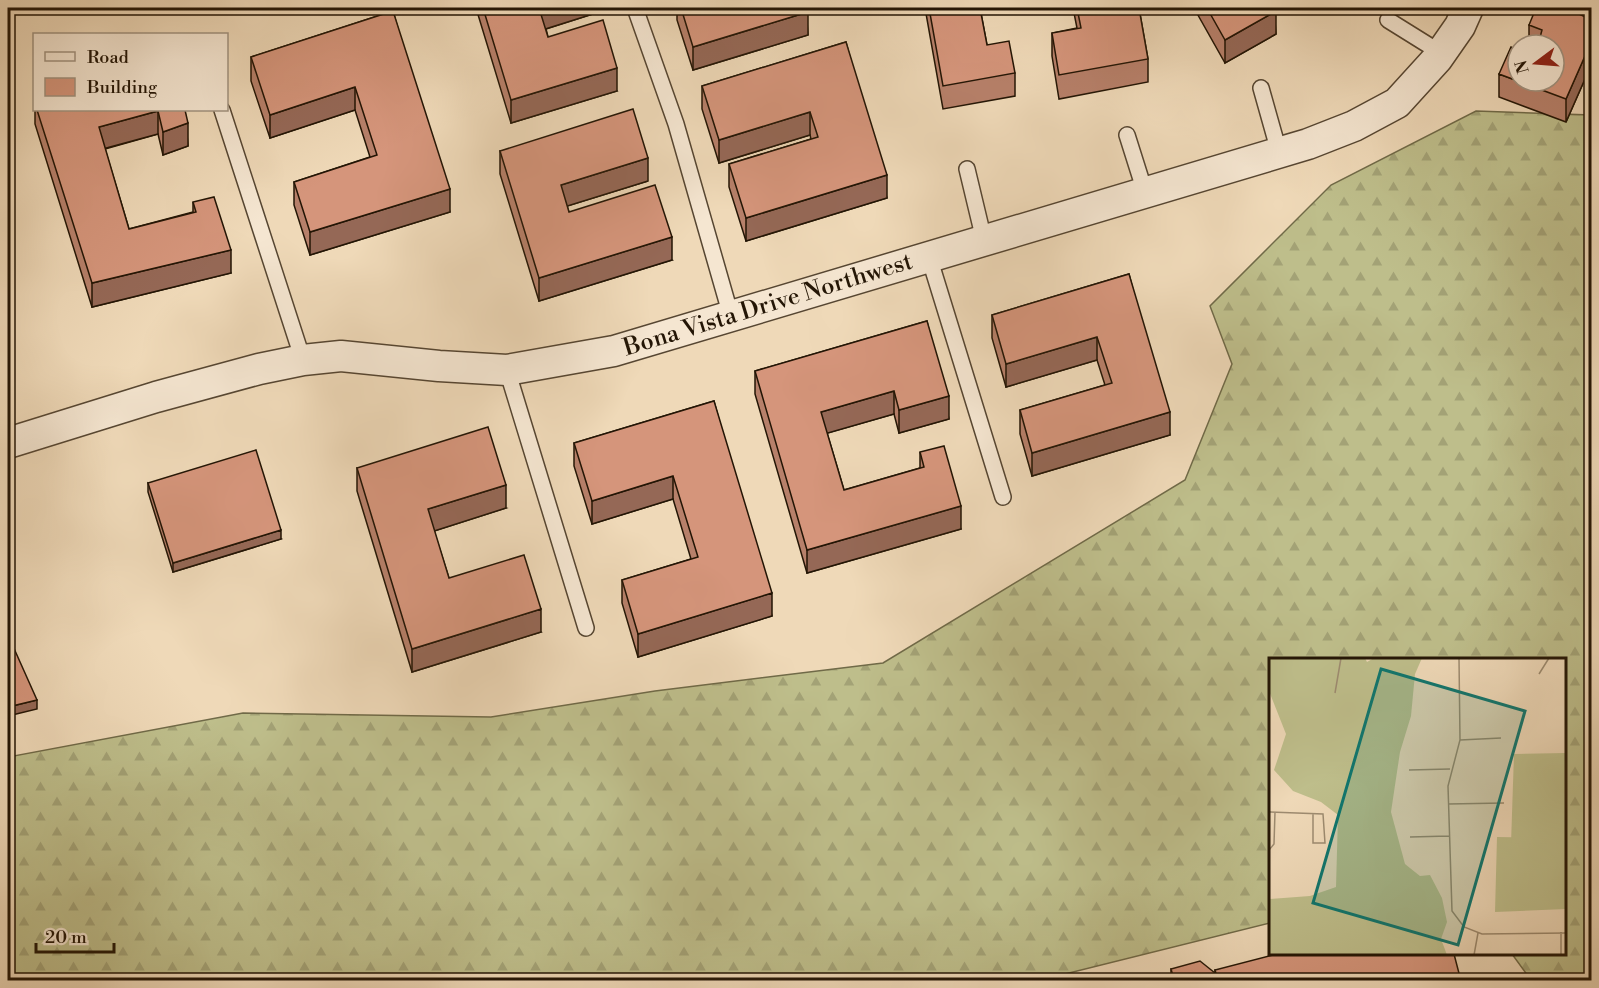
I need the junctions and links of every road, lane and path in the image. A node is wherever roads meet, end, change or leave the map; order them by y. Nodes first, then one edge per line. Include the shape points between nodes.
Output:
1 (635, 8) edge
2 (1468, 8) edge
3 (1388, 20) dead end
4 (1441, 53) junction
5 (1261, 88) dead end
6 (222, 111) edge
7 (1127, 135) dead end
8 (1279, 152) junction
9 (968, 169) dead end
10 (1145, 192) junction
11 (984, 240) junction
12 (930, 257) junction
13 (731, 316) junction
14 (303, 360) junction
15 (507, 370) junction
16 (8, 443) edge
17 (1003, 497) dead end
18 (586, 628) dead end

1 - 13 lane via 676,124
2 - 4 street, Bona Vista Drive Northwest
3 - 4 lane
4 - 8 street, Bona Vista Drive Northwest via 1396,103 1354,126
5 - 8 lane
6 - 14 lane
7 - 10 lane
8 - 10 street, Bona Vista Drive Northwest
9 - 11 lane
10 - 11 street, Bona Vista Drive Northwest
11 - 12 street, Bona Vista Drive Northwest
12 - 13 street, Bona Vista Drive Northwest
12 - 17 lane
13 - 15 street, Bona Vista Drive Northwest via 615,351
14 - 15 street, Bona Vista Drive Northwest via 341,356
14 - 16 street, Bona Vista Drive Northwest via 167,394
15 - 18 lane

